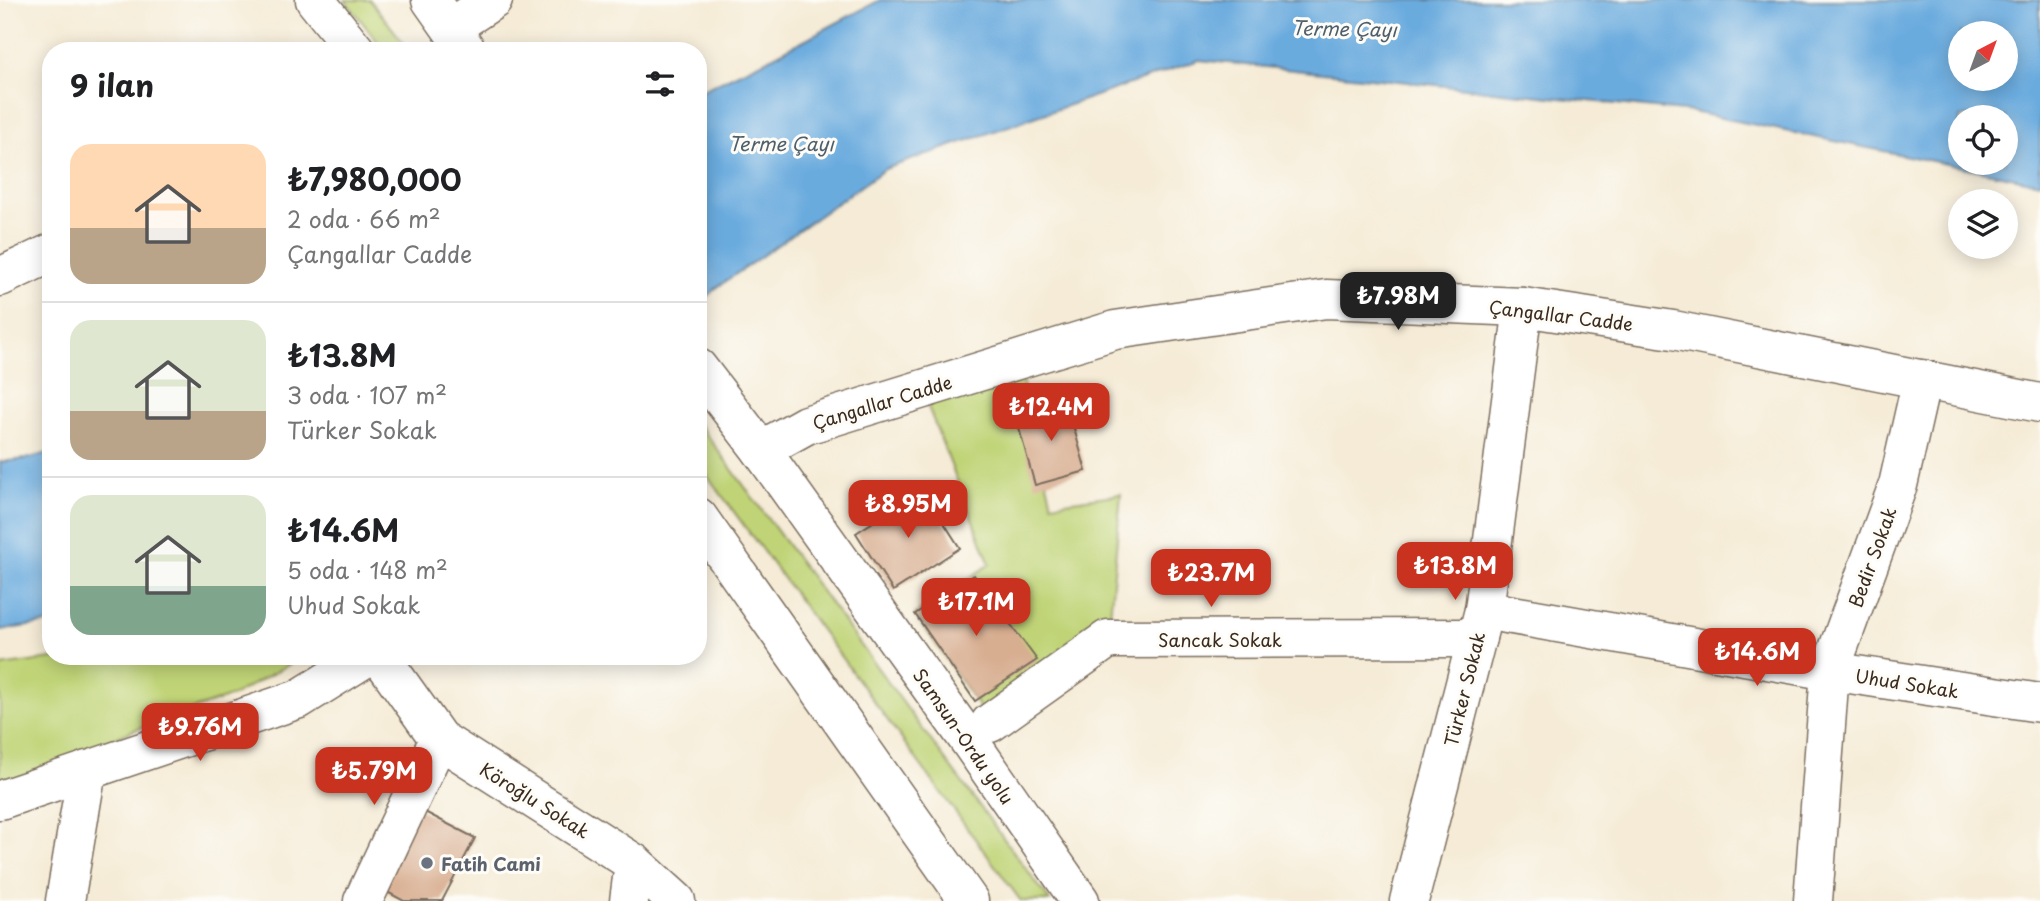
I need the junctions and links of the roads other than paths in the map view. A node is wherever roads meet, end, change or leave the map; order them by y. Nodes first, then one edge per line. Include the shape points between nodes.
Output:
1 (316, 0) edge
2 (493, 0) edge
3 (450, 26) edge
4 (349, 42) edge
5 (42, 257) edge
6 (0, 277) edge
7 (1524, 307) junction
8 (1922, 379) junction
9 (707, 380) edge
10 (2040, 403) edge
11 (761, 450) junction
12 (707, 530) edge
13 (1480, 624) junction
14 (353, 665) edge
15 (386, 665) edge
16 (1830, 671) junction
17 (2040, 703) edge
18 (990, 723) dead end
19 (439, 739) junction
20 (87, 770) junction
21 (0, 800) edge
22 (634, 863) junction
23 (65, 901) edge
24 (363, 901) edge
25 (629, 901) edge
26 (676, 901) edge
27 (969, 901) edge
28 (1080, 901) edge
29 (1409, 901) edge
30 (1814, 901) edge

1 - 4 main road
2 - 3 main road
5 - 6 main road
7 - 8 main road, Çangallar Cadde via 1673,330
7 - 11 main road, Çangallar Cadde via 1326,299 1115,330 806,425
7 - 13 main road, Türker Sokak
8 - 10 main road, Çangallar Cadde
8 - 16 main road, Bedir Sokak via 1898,485
9 - 11 main road, Samsun-Ordu yolu
11 - 28 main road, Samsun-Ordu yolu
12 - 27 main road
13 - 16 main road, Uhud Sokak
13 - 18 main road, Sancak Sokak via 1108,639
13 - 29 main road, Türker Sokak
14 - 20 main road via 299,698
15 - 19 main road, Köroğlu Sokak
16 - 17 main road, Uhud Sokak
16 - 30 main road, Bedir Sokak
19 - 22 main road, Köroğlu Sokak
19 - 24 main road
20 - 21 main road
20 - 23 main road
22 - 25 main road
22 - 26 main road, Köroğlu Sokak

